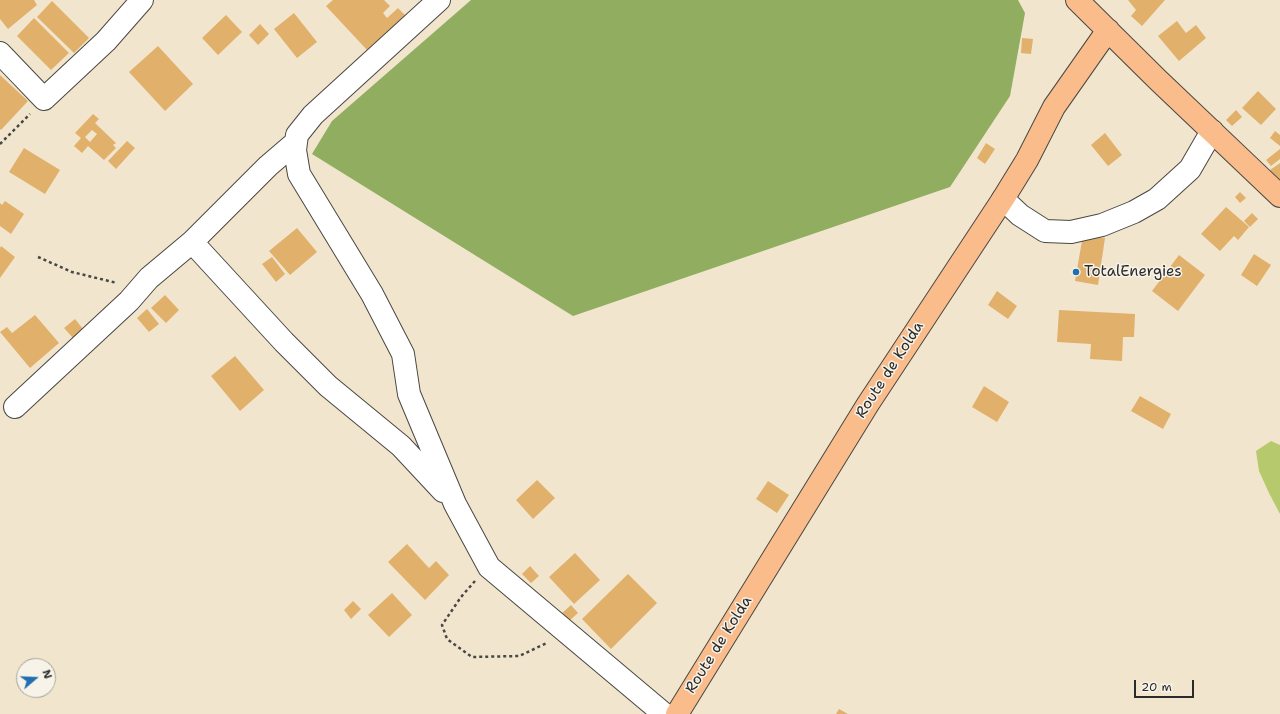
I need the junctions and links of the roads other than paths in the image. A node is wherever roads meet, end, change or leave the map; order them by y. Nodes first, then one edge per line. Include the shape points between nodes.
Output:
1 (142, 0) edge
2 (439, 0) edge
3 (1077, 0) edge
4 (1108, 30) junction
5 (0, 53) edge
6 (1212, 131) junction
7 (296, 142) junction
8 (1280, 196) edge
9 (1003, 199) junction
10 (192, 242) junction
11 (15, 408) dead end
12 (455, 504) junction
13 (664, 714) edge
14 (676, 714) edge

1 - 5 street via 106,41 44,99
2 - 7 street via 313,115 297,135
3 - 4 main road
4 - 6 main road
4 - 9 main road, Route de Kolda via 1054,107 1027,160
6 - 8 main road
6 - 9 street via 1190,169 1157,199 1102,225 1071,232 1045,231 1020,216
7 - 10 street via 268,166
7 - 12 street via 299,174 372,294 403,354 409,394
9 - 14 main road, Route de Kolda via 868,404
10 - 11 street via 149,278 129,301
10 - 12 street via 328,386 401,446
12 - 13 street via 490,566

